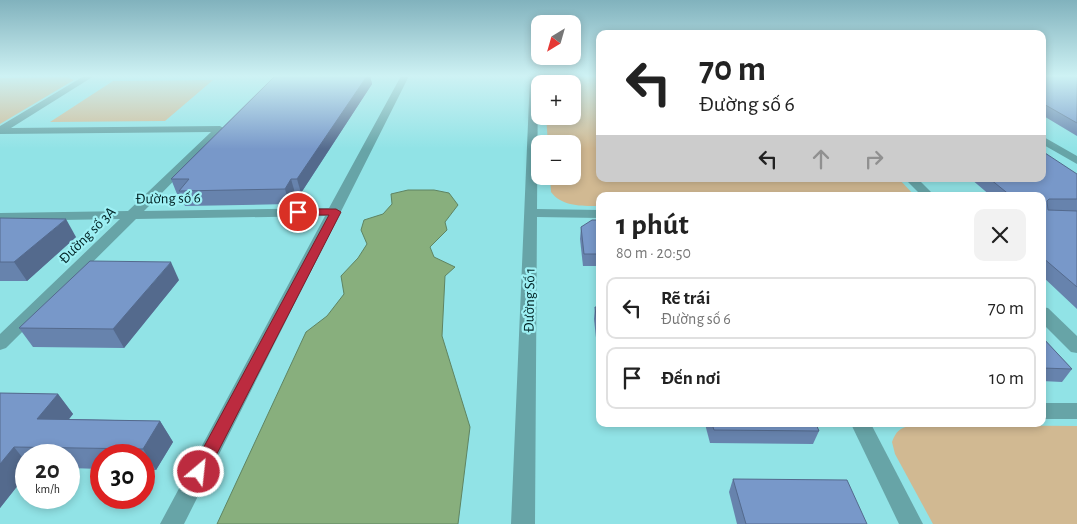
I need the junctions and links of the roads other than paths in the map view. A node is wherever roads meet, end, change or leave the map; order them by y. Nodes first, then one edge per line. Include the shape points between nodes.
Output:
1 (49, 100) edge
2 (393, 100) edge
3 (533, 125) edge
4 (0, 130) edge
5 (1046, 142) edge
6 (1077, 161) edge
7 (914, 182) edge
8 (924, 192) edge
9 (336, 212) junction
10 (531, 213) junction
11 (596, 214) edge
12 (132, 215) junction
13 (0, 217) edge
14 (1046, 316) edge
15 (0, 344) edge
16 (1077, 347) edge
17 (1046, 411) edge
18 (1077, 411) edge
19 (862, 427) edge
20 (172, 524) edge
21 (523, 524) edge
22 (911, 524) edge

1 - 4 street
2 - 9 street
3 - 10 street, Đường Số 1
4 - 12 street, Đường số 3A via 220,129
5 - 6 street
7 - 8 street
9 - 12 street, Đường số 6
9 - 20 street
10 - 11 street
10 - 21 street, Đường Số 1
12 - 13 street, Đường số 6
12 - 15 street, Đường số 3A
14 - 16 street
17 - 18 street
19 - 22 street

